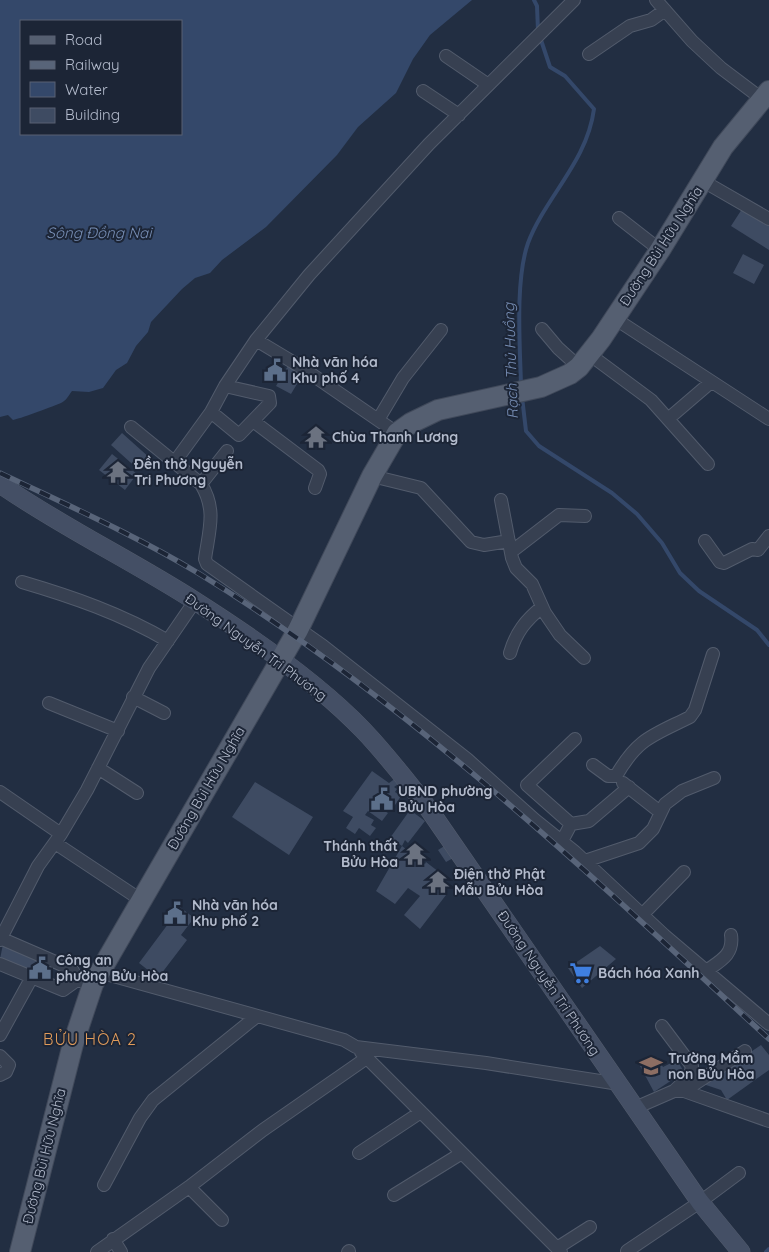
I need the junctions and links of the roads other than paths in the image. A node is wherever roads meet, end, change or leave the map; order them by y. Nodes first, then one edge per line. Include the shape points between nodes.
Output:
1 (574, 0) edge
2 (656, 0) edge
3 (665, 10) junction
4 (589, 54) dead end
5 (446, 56) dead end
6 (487, 84) junction
7 (423, 91) dead end
8 (766, 95) edge
9 (459, 116) junction
10 (703, 181) junction
11 (619, 218) dead end
12 (769, 220) edge
13 (660, 250) junction
14 (614, 318) junction
15 (542, 329) dead end
16 (441, 330) dead end
17 (256, 340) junction
18 (584, 360) junction
19 (710, 383) junction
20 (225, 386) junction
21 (211, 412) junction
22 (668, 419) junction
23 (769, 419) edge
24 (378, 420) junction
25 (253, 421) junction
26 (131, 427) dead end
27 (397, 433) junction
28 (227, 450) dead end
29 (174, 463) junction
30 (708, 464) dead end
31 (372, 476) junction
32 (0, 484) edge
33 (201, 484) junction
34 (315, 488) dead end
35 (0, 492) edge
36 (501, 500) dead end
37 (27, 503) junction
38 (585, 516) dead end
39 (769, 536) edge
40 (705, 541) dead end
41 (510, 547) junction
42 (22, 582) dead end
43 (195, 601) junction
44 (542, 607) junction
45 (298, 630) junction
46 (168, 642) junction
47 (510, 653) dead end
48 (713, 654) dead end
49 (584, 658) dead end
50 (280, 661) junction
51 (133, 697) junction
52 (49, 703) dead end
53 (164, 713) dead end
54 (118, 731) junction
55 (575, 739) dead end
56 (593, 765) dead end
57 (98, 768) junction
58 (616, 776) junction
59 (714, 778) dead end
60 (628, 787) junction
61 (0, 792) edge
62 (137, 792) dead end
63 (660, 812) junction
64 (571, 824) junction
65 (58, 839) junction
66 (562, 840) junction
67 (585, 861) junction
68 (684, 872) dead end
69 (141, 900) junction
70 (642, 915) junction
71 (731, 935) dead end
72 (0, 939) edge
73 (0, 964) edge
74 (706, 971) junction
75 (32, 977) junction
76 (90, 979) junction
77 (256, 1016) junction
78 (769, 1024) edge
79 (662, 1026) dead end
80 (0, 1035) edge
81 (0, 1040) edge
82 (356, 1047) junction
83 (0, 1048) edge
84 (745, 1051) dead end
85 (0, 1056) edge
86 (368, 1057) junction
87 (0, 1075) edge
88 (619, 1084) junction
89 (679, 1091) junction
90 (635, 1108) junction
91 (421, 1112) junction
92 (769, 1120) edge
93 (359, 1153) dead end
94 (462, 1153) junction
95 (739, 1173) dead end
96 (104, 1185) dead end
97 (189, 1187) junction
98 (394, 1195) dead end
99 (700, 1202) junction
100 (222, 1220) dead end
101 (590, 1227) dead end
102 (114, 1239) junction
103 (554, 1249) edge
104 (739, 1249) edge
105 (627, 1251) dead end
106 (20, 1252) edge
107 (96, 1252) edge
108 (121, 1252) edge

1 - 6 street
2 - 3 street
3 - 4 street via 651,20 630,26
3 - 8 street via 721,68
5 - 6 street
6 - 9 street
7 - 9 street
8 - 10 main road, Đường Bùi Hữu Nghĩa via 723,147
9 - 17 street via 348,232
10 - 12 street
10 - 13 main road, Đường Bùi Hữu Nghĩa
11 - 13 street
13 - 14 main road, Đường Bùi Hữu Nghĩa
14 - 18 main road, Đường Bùi Hữu Nghĩa
14 - 19 street
15 - 18 street via 558,348
16 - 24 street via 403,378
17 - 20 street
17 - 24 street
18 - 22 street via 645,395
18 - 27 main road, Đường Bùi Hữu Nghĩa via 570,374 541,387 446,407 427,414
19 - 22 street
19 - 23 street
20 - 21 street
20 - 25 street via 269,396 270,403
21 - 25 street via 236,434
21 - 29 street
22 - 30 street
24 - 27 street
25 - 34 street via 318,470 320,474
26 - 29 street
27 - 31 main road, Đường Bùi Hữu Nghĩa
28 - 33 street
29 - 33 street
31 - 41 street via 422,488 471,542
31 - 45 main road, Đường Bùi Hữu Nghĩa
32 - 37 main road, Đường Nguyễn Tri Phương
33 - 45 street via 212,510 207,564
35 - 37 main road, Đường Nguyễn Tri Phương
36 - 41 street
37 - 43 main road, Đường Nguyễn Tri Phương
38 - 41 street via 559,515
39 - 40 street via 758,550 752,549 724,563
41 - 44 street via 516,568 532,584
42 - 46 street via 113,613
43 - 46 street
43 - 50 main road, Đường Nguyễn Tri Phương
44 - 47 street via 526,620
44 - 49 street via 560,635
45 - 50 main road, Đường Bùi Hữu Nghĩa
45 - 66 street via 408,711
46 - 51 street
48 - 58 street via 693,714 637,746
50 - 69 main road, Đường Bùi Hữu Nghĩa
50 - 88 main road, Đường Nguyễn Tri Phương via 338,708 382,751 474,873
51 - 53 street
51 - 54 street
52 - 54 street
54 - 57 street
55 - 64 street via 527,785
56 - 58 street via 608,776
57 - 62 street
57 - 65 street
58 - 60 street
59 - 63 street via 682,791
60 - 63 street
60 - 64 street via 589,821
61 - 65 street
63 - 67 street via 648,837 639,843
64 - 66 street
65 - 69 street
65 - 72 street via 38,866
66 - 67 street
67 - 70 street
68 - 70 street
69 - 76 main road, Đường Bùi Hữu Nghĩa
70 - 74 street
71 - 74 street via 728,955
72 - 76 street
73 - 75 street
74 - 78 street
75 - 76 street via 62,990
75 - 80 street
76 - 77 street
76 - 106 main road, Đường Bùi Hữu Nghĩa
77 - 82 street via 344,1040
77 - 96 street via 153,1100
79 - 89 street via 692,1066 690,1076
81 - 83 street
82 - 86 street
82 - 88 street
84 - 89 street
85 - 87 street via 9,1066
86 - 91 street
86 - 97 street via 256,1134
88 - 90 main road, Đường Nguyễn Tri Phương
89 - 90 street
89 - 92 street
90 - 99 main road, Đường Nguyễn Tri Phương
91 - 93 street
91 - 94 street
94 - 98 street
94 - 103 street
95 - 99 street
97 - 100 street
97 - 102 street
99 - 104 main road, Đường Nguyễn Tri Phương
99 - 105 street
101 - 103 street
102 - 107 street
102 - 108 street

